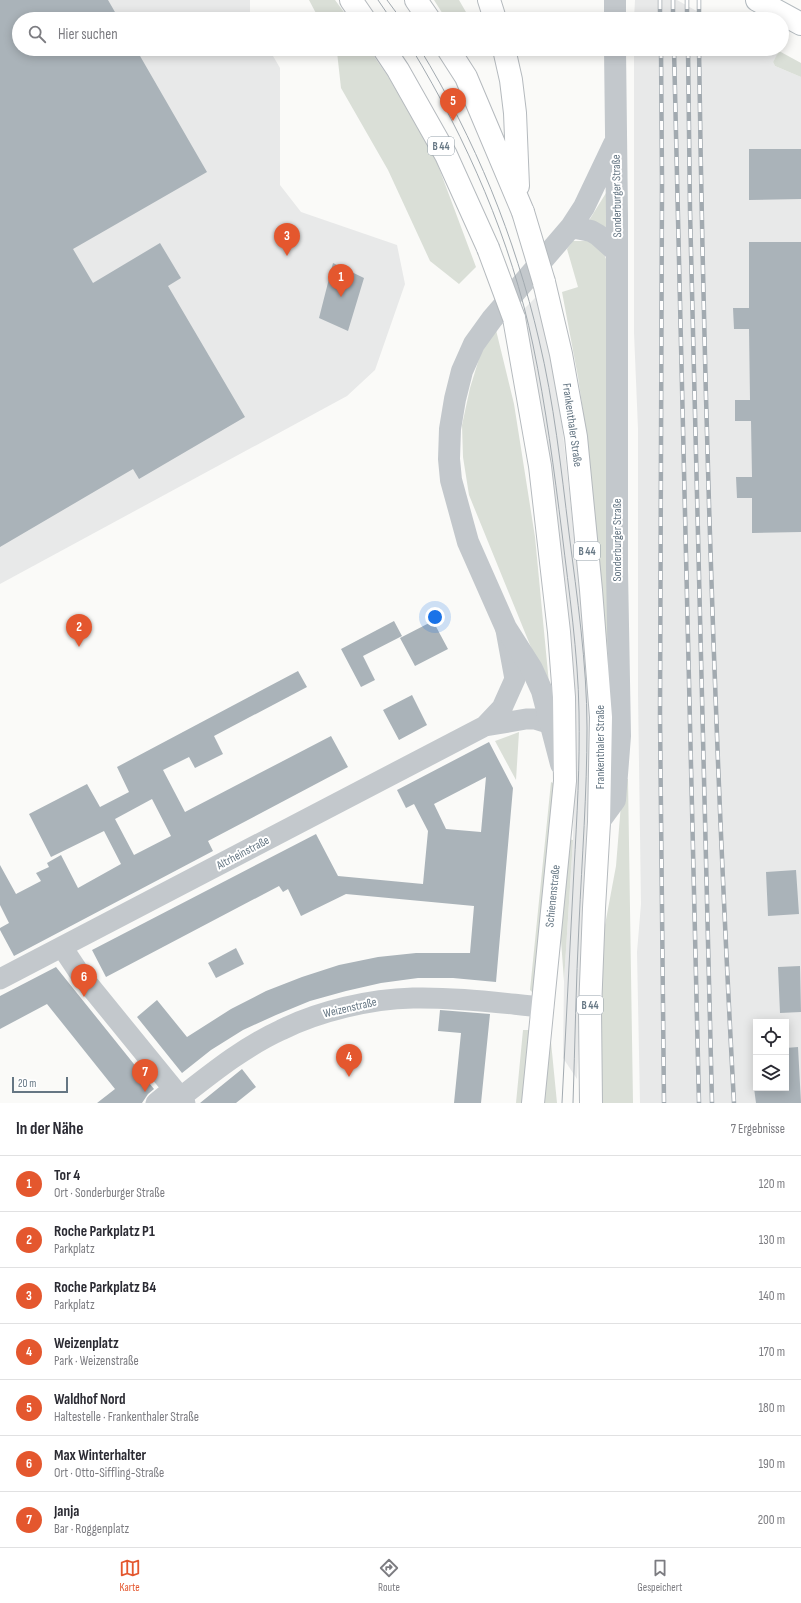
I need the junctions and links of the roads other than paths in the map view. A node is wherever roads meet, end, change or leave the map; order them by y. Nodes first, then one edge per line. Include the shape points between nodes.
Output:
1 (351, 0) edge
2 (416, 0) edge
3 (489, 0) edge
4 (615, 0) edge
5 (757, 0) edge
6 (359, 12) edge
7 (424, 12) edge
8 (493, 12) edge
9 (615, 12) edge
10 (779, 12) edge
11 (789, 17) edge
12 (801, 24) edge
13 (389, 56) edge
14 (452, 56) edge
15 (506, 56) edge
16 (615, 56) edge
17 (616, 140) junction
18 (521, 207) junction
19 (570, 227) junction
20 (617, 252) junction
21 (506, 628) junction
22 (512, 687) joint
23 (542, 691) joint
24 (551, 724) junction
25 (485, 726) junction
26 (565, 781) junction
27 (599, 822) junction
28 (62, 947) junction
29 (0, 980) edge
30 (543, 1007) junction
31 (180, 1097) edge
32 (156, 1103) edge
33 (533, 1103) edge
34 (591, 1103) edge

1 - 6 main road
2 - 7 main road
3 - 8 main road
4 - 9 street
5 - 10 main road
11 - 12 main road
13 - 26 main road, B 44, bridge via 446,155 488,248 514,318 540,466 559,632 564,697
14 - 18 main road, Frankenthaler Straße / B 44 via 466,77
15 - 18 main road via 515,113
16 - 17 street, Sonderburger Straße
17 - 19 street, Sonderburger Straße via 584,207
17 - 20 street, Sonderburger Straße
18 - 27 main road, Frankenthaler Straße / B 44, bridge via 544,282 561,354 576,437 602,716
19 - 20 street, Sonderburger Straße via 598,234
19 - 21 street, Sonderburger Straße via 474,344 462,371 450,429 449,459 452,487 468,542
20 - 27 street, Sonderburger Straße via 620,736 615,800
21 - 22 street, Sonderburger Straße via 514,668 515,679
21 - 23 street, Sonderburger Straße via 532,669
22 - 25 street, Altrheinstraße via 502,708
23 - 24 street, Schienenstraße
24 - 25 street, Altrheinstraße via 526,719
24 - 26 street, Schienenstraße
25 - 28 street, Altrheinstraße
26 - 30 main road, Schienenstraße / B 44
27 - 34 main road, B 44 via 590,1010
28 - 29 street, Altrheinstraße
28 - 31 street via 80,974
30 - 31 street, Weizenstraße via 441,998 411,998 363,1004 328,1012 281,1029 234,1057
30 - 33 main road, Schienenstraße / B 44
31 - 32 street, Weizenstraße

